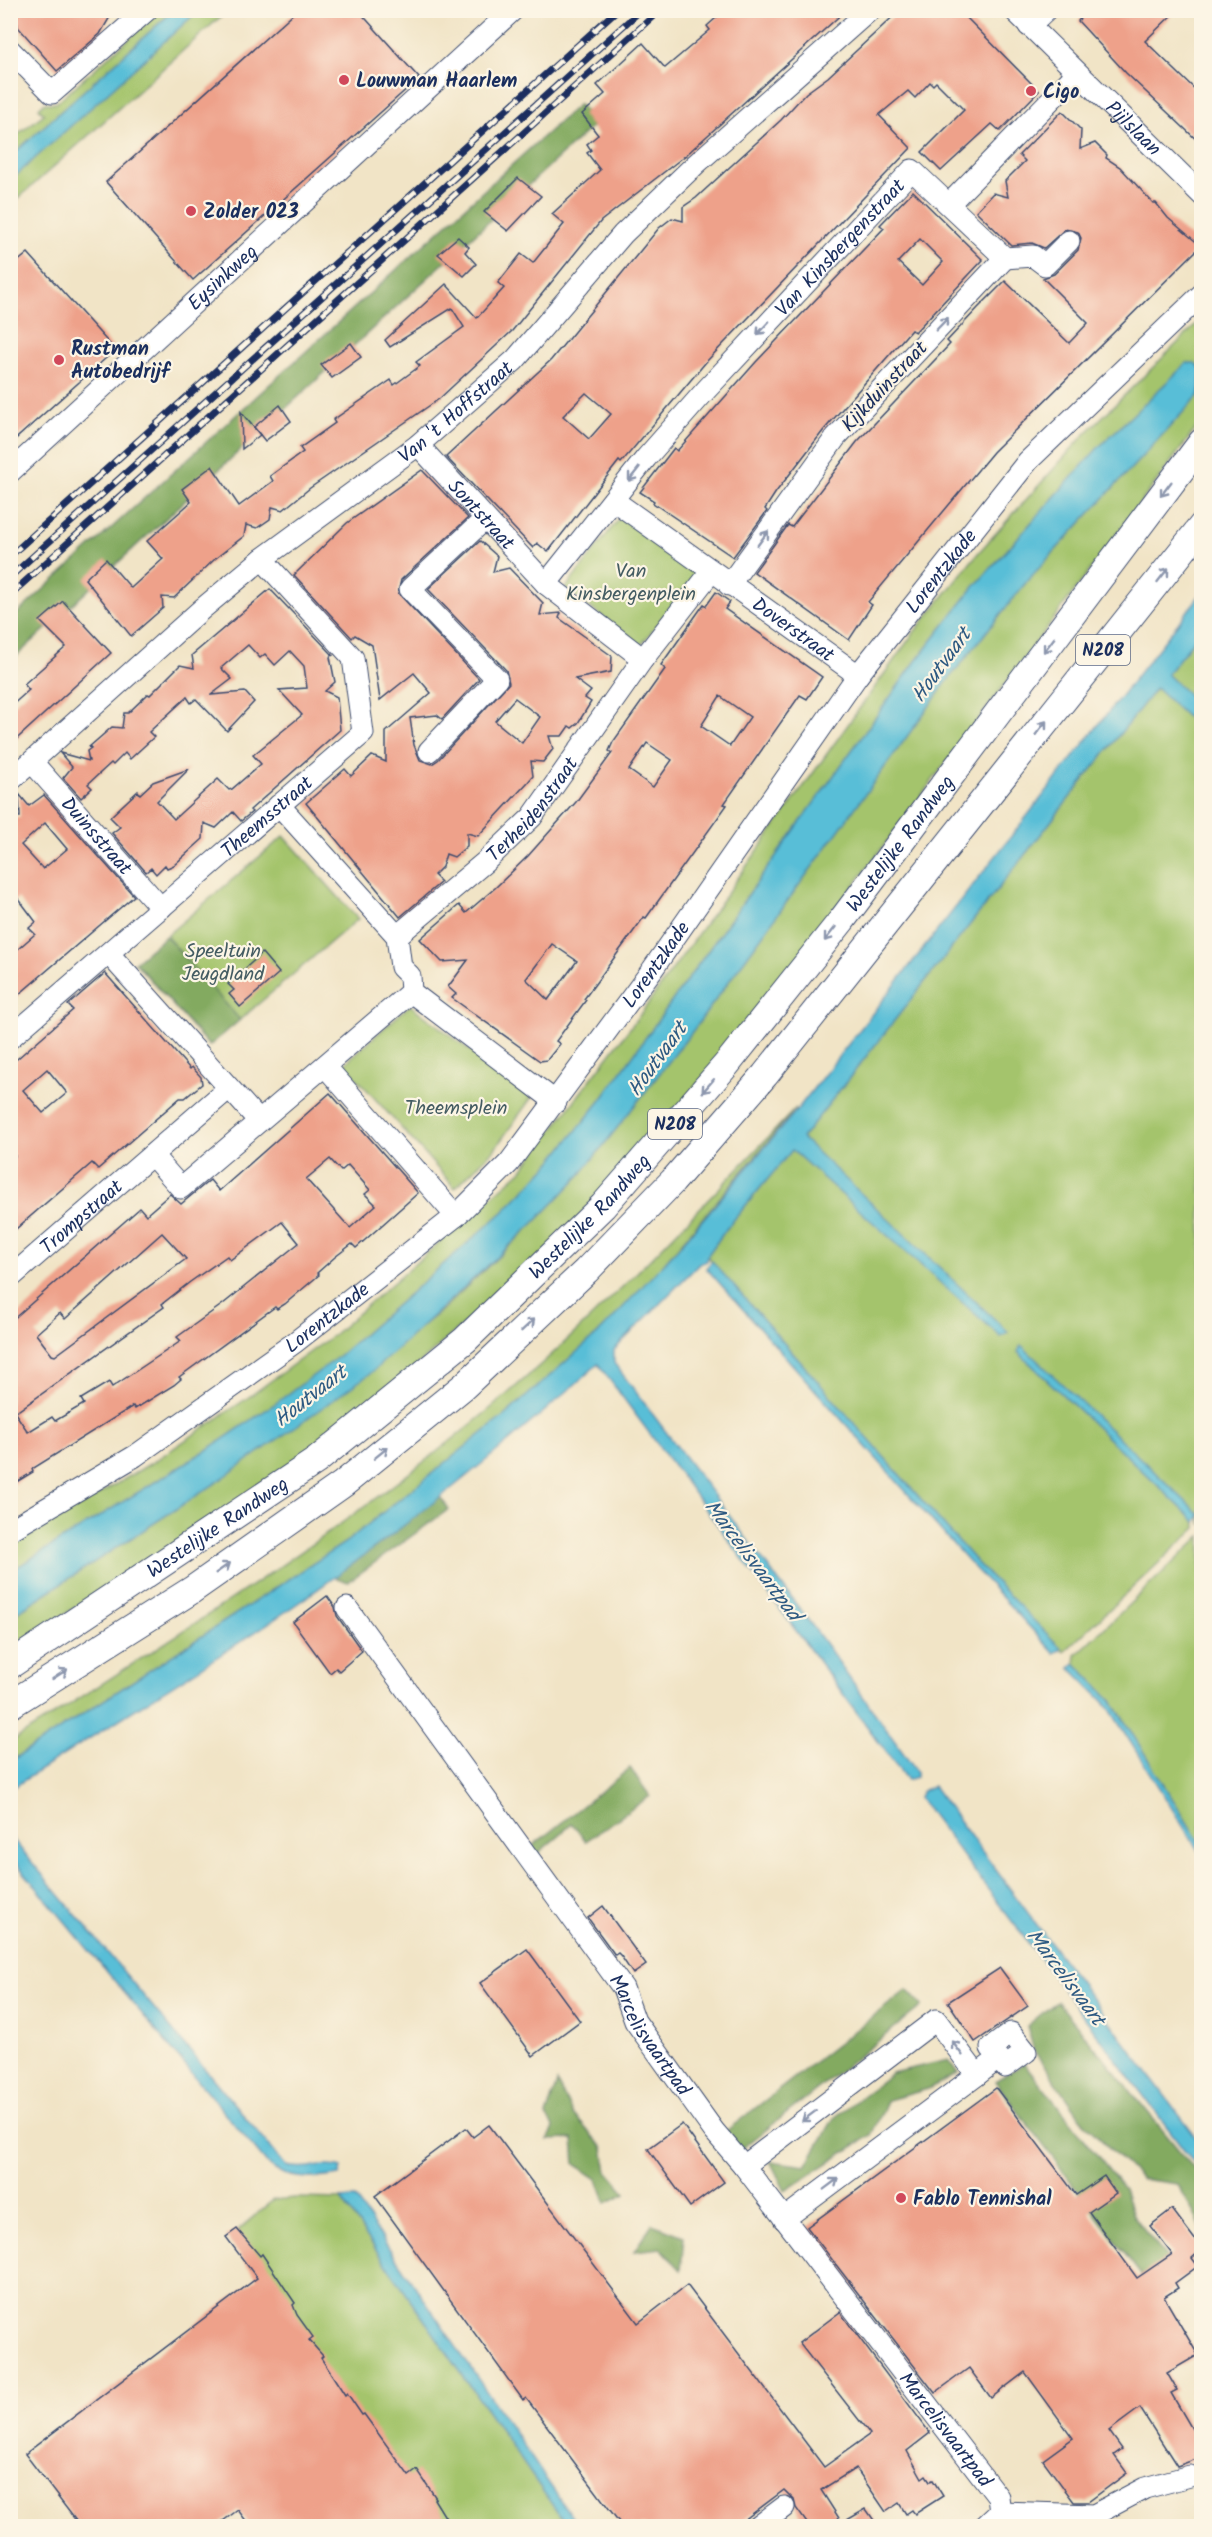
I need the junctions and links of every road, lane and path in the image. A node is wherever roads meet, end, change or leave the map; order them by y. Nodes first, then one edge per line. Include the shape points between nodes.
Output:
1 (147, 10) edge
2 (513, 10) edge
3 (870, 10) edge
4 (1014, 10) edge
5 (1046, 10) edge
6 (1029, 26) junction
7 (10, 50) edge
8 (1076, 74) junction
9 (1202, 195) edge
10 (949, 204) junction
11 (1070, 241) dead end
12 (1005, 258) junction
13 (1202, 294) edge
14 (1202, 442) edge
15 (418, 445) junction
16 (10, 472) edge
17 (613, 500) junction
18 (485, 519) junction
19 (1202, 526) edge
20 (262, 559) junction
21 (711, 572) junction
22 (546, 584) junction
23 (729, 585) junction
24 (643, 659) junction
25 (858, 675) junction
26 (429, 751) dead end
27 (32, 762) junction
28 (10, 781) edge
29 (279, 805) junction
30 (161, 908) junction
31 (397, 936) junction
32 (109, 954) junction
33 (411, 992) junction
34 (10, 1038) edge
35 (325, 1066) junction
36 (229, 1088) junction
37 (556, 1102) junction
38 (259, 1121) junction
39 (152, 1155) junction
40 (456, 1216) junction
41 (10, 1278) edge
42 (10, 1530) edge
43 (346, 1608) dead end
44 (10, 1665) edge
45 (10, 1705) edge
46 (999, 2058) dead end
47 (977, 2075) junction
48 (744, 2166) junction
49 (784, 2219) junction
50 (1190, 2476) dead end
51 (784, 2507) dead end
52 (992, 2519) edge
53 (759, 2526) edge

1 - 7 street via 52,93
2 - 16 street, Eysinkweg
3 - 15 street, Van 't Hoffstraat via 631,226 515,360
4 - 6 street, Pijlslaan
5 - 6 street
6 - 8 street, Pijlslaan
8 - 9 street, Pijlslaan
8 - 10 street
10 - 12 street
10 -> 17 street, Van Kinsbergenstraat via 912,170 706,390
11 - 12 street via 1045,266 1033,256
23 -> 12 street, Kijkduinstraat via 836,437
13 - 25 street, Lorentzkade via 1028,461
14 -> 44 main road, Westelijke Randweg / N208 via 842,920 727,1064 603,1206 465,1340 316,1461
15 - 18 street, Sontstraat
15 - 20 street, Van 't Hoffstraat
17 - 21 street
17 - 22 street
18 - 22 street, Sontstraat
18 - 26 street via 410,589 497,679
45 -> 19 main road, Westelijke Randweg / N208 via 192,1590 343,1484 464,1386 586,1271 673,1181 765,1075
20 - 27 street, Van 't Hoffstraat
20 - 29 street, Theemsstraat via 353,658 363,733
21 - 23 street
21 - 24 street
22 - 24 street
23 - 25 street, Doverstraat
24 - 31 street, Terheidenstraat via 532,817
25 - 37 street, Lorentzkade
27 - 28 street, Van 't Hoffstraat
27 - 30 street, Duinsstraat
29 - 30 street, Theemsstraat
29 - 31 street
30 - 32 street, Theemsstraat
31 - 33 street via 401,967 410,976
32 - 34 street, Theemsstraat
32 - 36 street
33 - 35 street
33 - 37 street
35 - 38 street
35 - 40 street
36 - 38 street
36 - 39 street, Trompstraat
37 - 40 street, Lorentzkade via 509,1163
38 - 39 street via 181,1188
39 - 41 street, Trompstraat
40 - 42 street, Lorentzkade via 294,1343 163,1436
43 - 48 street, Marcelisvaartpad via 623,1988 635,2021
46 - 47 street
47 -> 48 street via 936,2020
49 -> 47 street
48 - 49 street, Marcelisvaartpad
49 - 52 street, Marcelisvaartpad via 998,2497
50 - 52 street via 1144,2488 1094,2515
51 - 53 street

